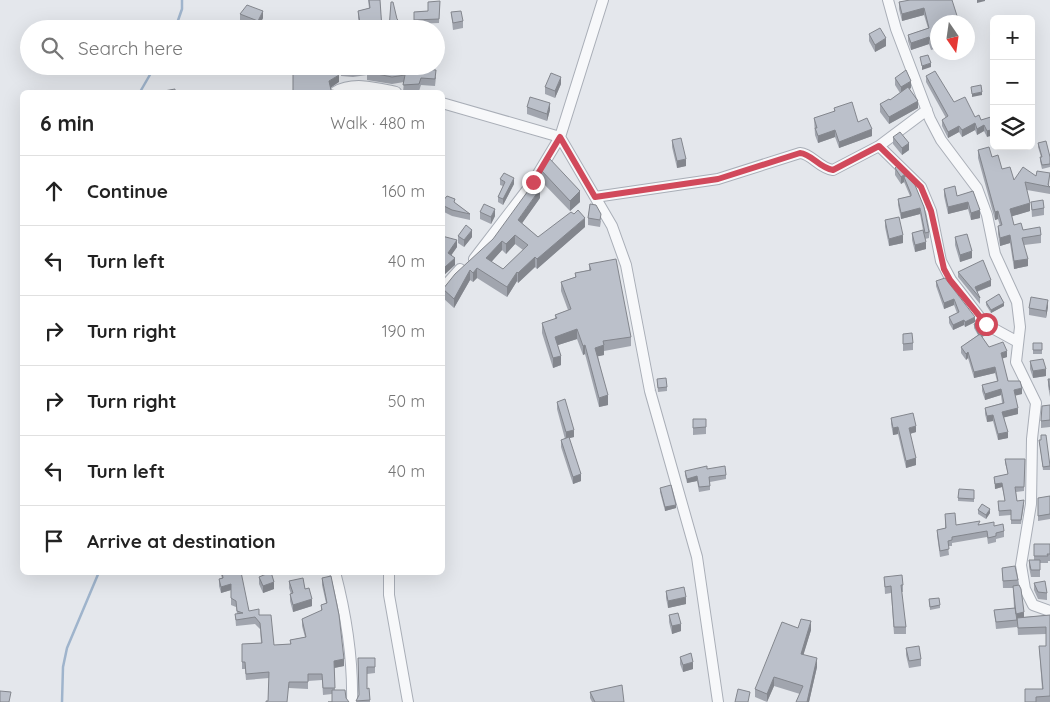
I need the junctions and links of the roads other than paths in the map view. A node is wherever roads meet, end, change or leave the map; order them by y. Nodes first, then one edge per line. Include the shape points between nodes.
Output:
1 (603, 0) edge
2 (888, 0) edge
3 (340, 90) edge
4 (384, 90) edge
5 (445, 104) edge
6 (926, 110) junction
7 (560, 137) junction
8 (879, 146) junction
9 (595, 197) junction
10 (445, 286) edge
11 (1018, 342) junction
12 (336, 575) edge
13 (389, 575) edge
14 (1050, 611) edge
15 (352, 702) edge
16 (408, 702) edge
17 (718, 702) edge

1 - 7 street
2 - 6 street
3 - 4 street via 359,86
5 - 7 street
6 - 8 street
6 - 11 street via 942,140 977,188 987,214 995,254 1017,302
7 - 9 street
7 - 10 street via 533,182 493,235
8 - 9 street via 833,170 823,168 800,153 718,179
8 - 11 street via 911,175 926,197 941,261 950,280 986,324
9 - 17 street via 612,226 626,265 650,391 697,557
11 - 14 street via 1016,362 1036,403 1031,504 1021,569 1025,589 1033,605
12 - 15 street via 350,660
13 - 16 street via 389,595

